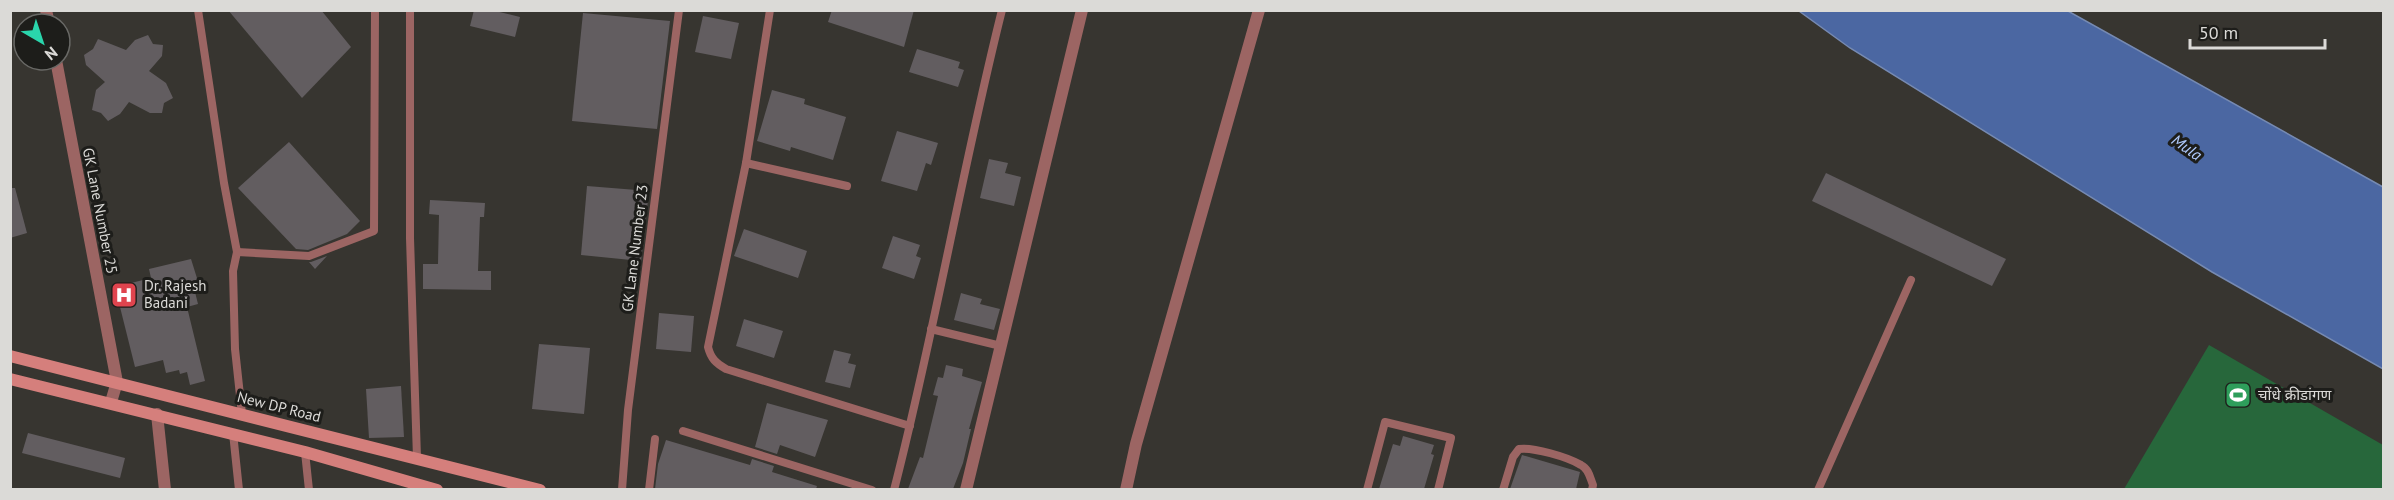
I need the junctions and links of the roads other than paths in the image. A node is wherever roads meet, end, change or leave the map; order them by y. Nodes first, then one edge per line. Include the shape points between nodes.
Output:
1 (198, 10) edge
2 (375, 10) edge
3 (411, 10) edge
4 (679, 10) edge
5 (770, 10) edge
6 (1082, 10) edge
7 (1259, 10) edge
8 (999, 11) edge
9 (58, 72) edge
10 (746, 163) junction
11 (848, 186) dead end
12 (237, 252) junction
13 (1911, 280) dead end
14 (931, 329) junction
15 (1001, 346) junction
16 (10, 356) edge
17 (10, 379) edge
18 (117, 382) junction
19 (163, 393) junction
20 (111, 402) junction
21 (157, 414) junction
22 (242, 414) junction
23 (910, 426) junction
24 (683, 431) dead end
25 (233, 434) junction
26 (656, 439) dead end
27 (305, 452) junction
28 (417, 458) junction
29 (415, 487) edge
30 (165, 489) edge
31 (239, 489) edge
32 (309, 489) edge
33 (437, 489) edge
34 (540, 489) edge
35 (622, 489) edge
36 (649, 489) edge
37 (872, 489) edge
38 (894, 489) edge
39 (966, 489) edge
40 (1126, 489) edge
41 (1367, 489) edge
42 (1438, 489) edge
43 (1503, 489) edge
44 (1592, 489) edge
45 (1818, 489) edge

1 - 12 lane
2 - 12 lane via 374,231 309,256
3 - 28 lane via 410,238
4 - 35 lane, GK Lane Number 23 via 628,410
5 - 10 lane
6 - 15 street
7 - 40 street
8 - 14 lane
9 - 18 street, GK Lane Number 25
10 - 11 lane
10 - 23 lane via 708,347 710,357 726,369
12 - 22 lane via 233,271 235,349
13 - 45 lane
14 - 15 lane
14 - 23 lane
15 - 39 street
16 - 18 main road, New DP Road
17 - 20 main road
18 - 19 main road, New DP Road
18 - 20 street, GK Lane Number 25
19 - 21 main road
19 - 22 main road, New DP Road
20 - 21 main road
21 - 25 main road
21 - 30 street
22 - 28 main road, New DP Road
23 - 38 lane
24 - 37 lane
25 - 27 main road
25 - 31 lane
26 - 36 lane
27 - 29 main road
27 - 32 lane
28 - 34 main road, New DP Road
29 - 33 main road
41 - 42 lane via 1385,422 1451,438
43 - 44 lane via 1513,457 1519,449 1529,448 1581,465 1588,472

